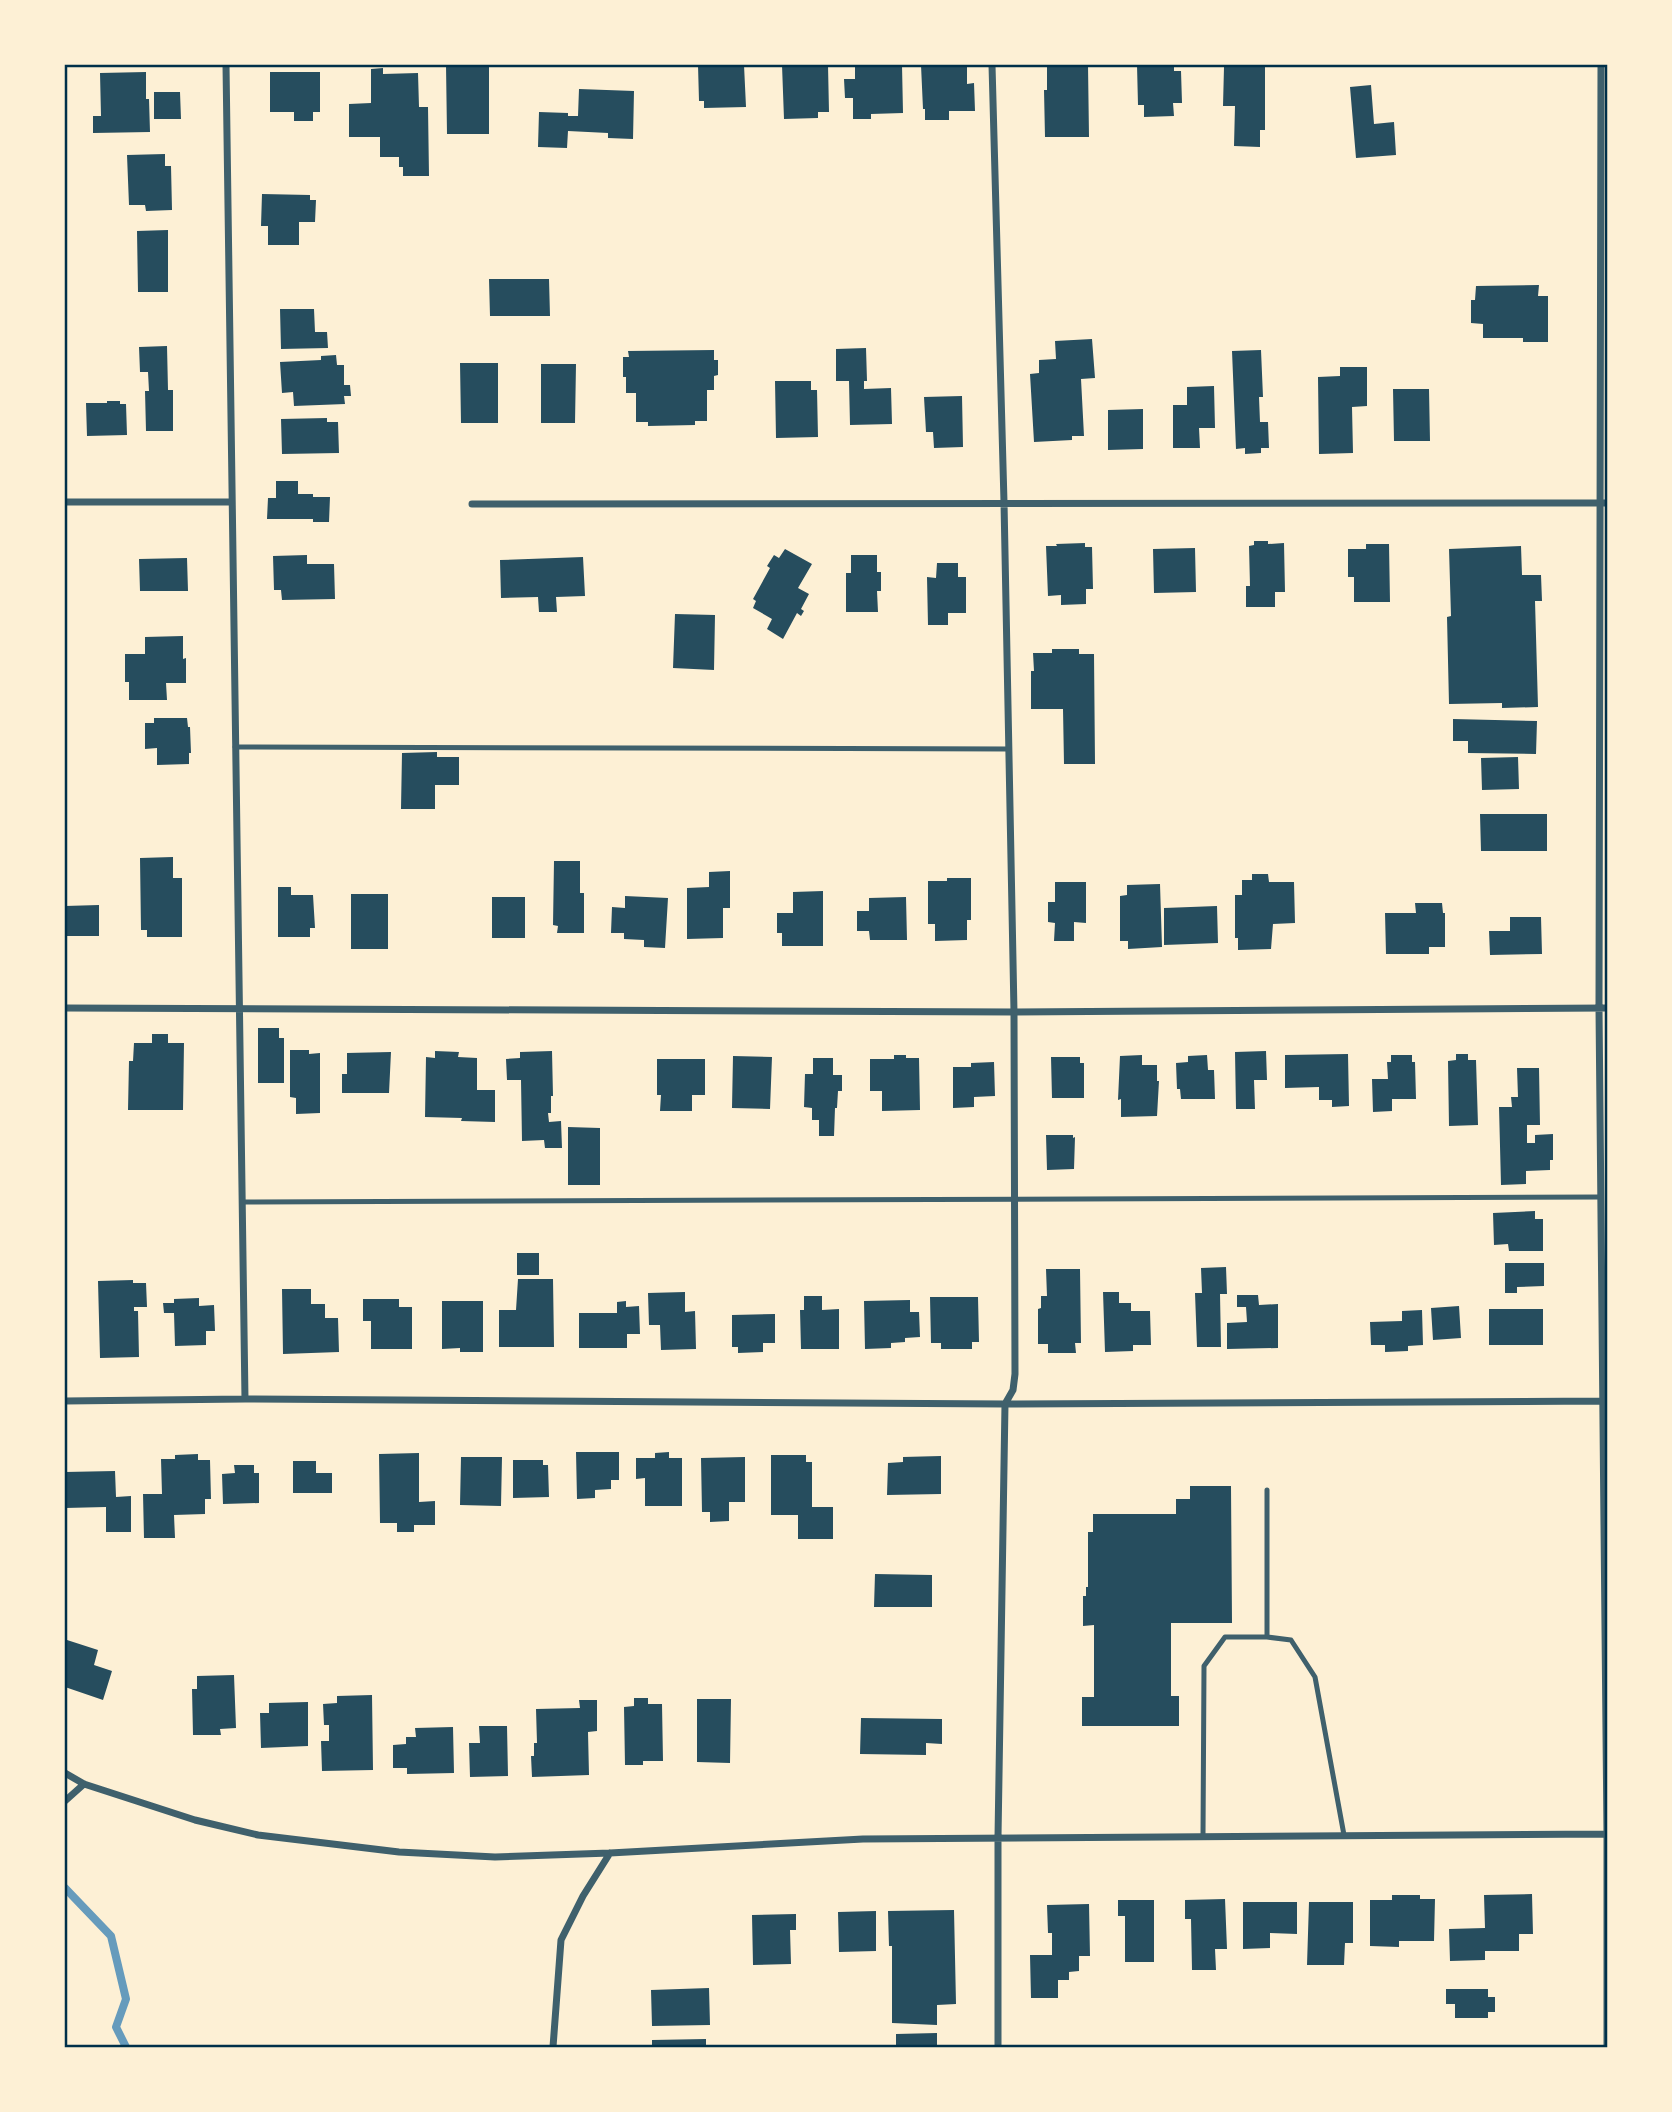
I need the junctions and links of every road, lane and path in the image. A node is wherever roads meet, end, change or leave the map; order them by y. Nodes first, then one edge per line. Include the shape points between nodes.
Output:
1 (226, 65) edge
2 (992, 65) edge
3 (1601, 65) edge
4 (65, 502) edge
5 (232, 502) junction
6 (1004, 502) junction
7 (1603, 503) edge
8 (472, 504) dead end
9 (235, 747) junction
10 (1009, 749) junction
11 (65, 1008) edge
12 (1603, 1008) edge
13 (239, 1009) junction
14 (1014, 1012) junction
15 (1601, 1197) junction
16 (1015, 1199) junction
17 (242, 1202) junction
18 (245, 1399) junction
19 (65, 1401) edge
20 (1605, 1401) edge
21 (1005, 1404) junction
22 (1267, 1490) dead end
23 (1267, 1637) junction
24 (65, 1773) edge
25 (83, 1784) junction
26 (65, 1801) edge
27 (1607, 1834) edge
28 (1344, 1835) junction
29 (1203, 1836) junction
30 (998, 1837) junction
31 (610, 1853) junction
32 (553, 2047) edge
33 (999, 2047) edge
34 (1606, 2047) edge

1 - 5 street
2 - 6 street
3 - 7 street
4 - 5 street
5 - 9 street
6 - 7 street
6 - 8 street
6 - 10 street
7 - 12 street
9 - 10 lane
9 - 13 street
10 - 14 street
11 - 13 street
12 - 14 street
12 - 15 street
13 - 14 street
13 - 17 street
14 - 16 street
15 - 16 lane
15 - 20 street
16 - 17 lane
16 - 21 street via 1016,1374
17 - 18 street
18 - 19 street
18 - 21 street
20 - 21 street
20 - 27 street
21 - 30 street
22 - 23 lane
23 - 28 lane via 1290,1640 1315,1677
23 - 29 lane via 1225,1637 1205,1666
24 - 25 street
25 - 26 street
25 - 31 street via 260,1836 495,1857
27 - 28 street
27 - 34 street
28 - 29 street
29 - 30 street
30 - 31 street via 863,1839
30 - 33 street
31 - 32 street via 561,1940

